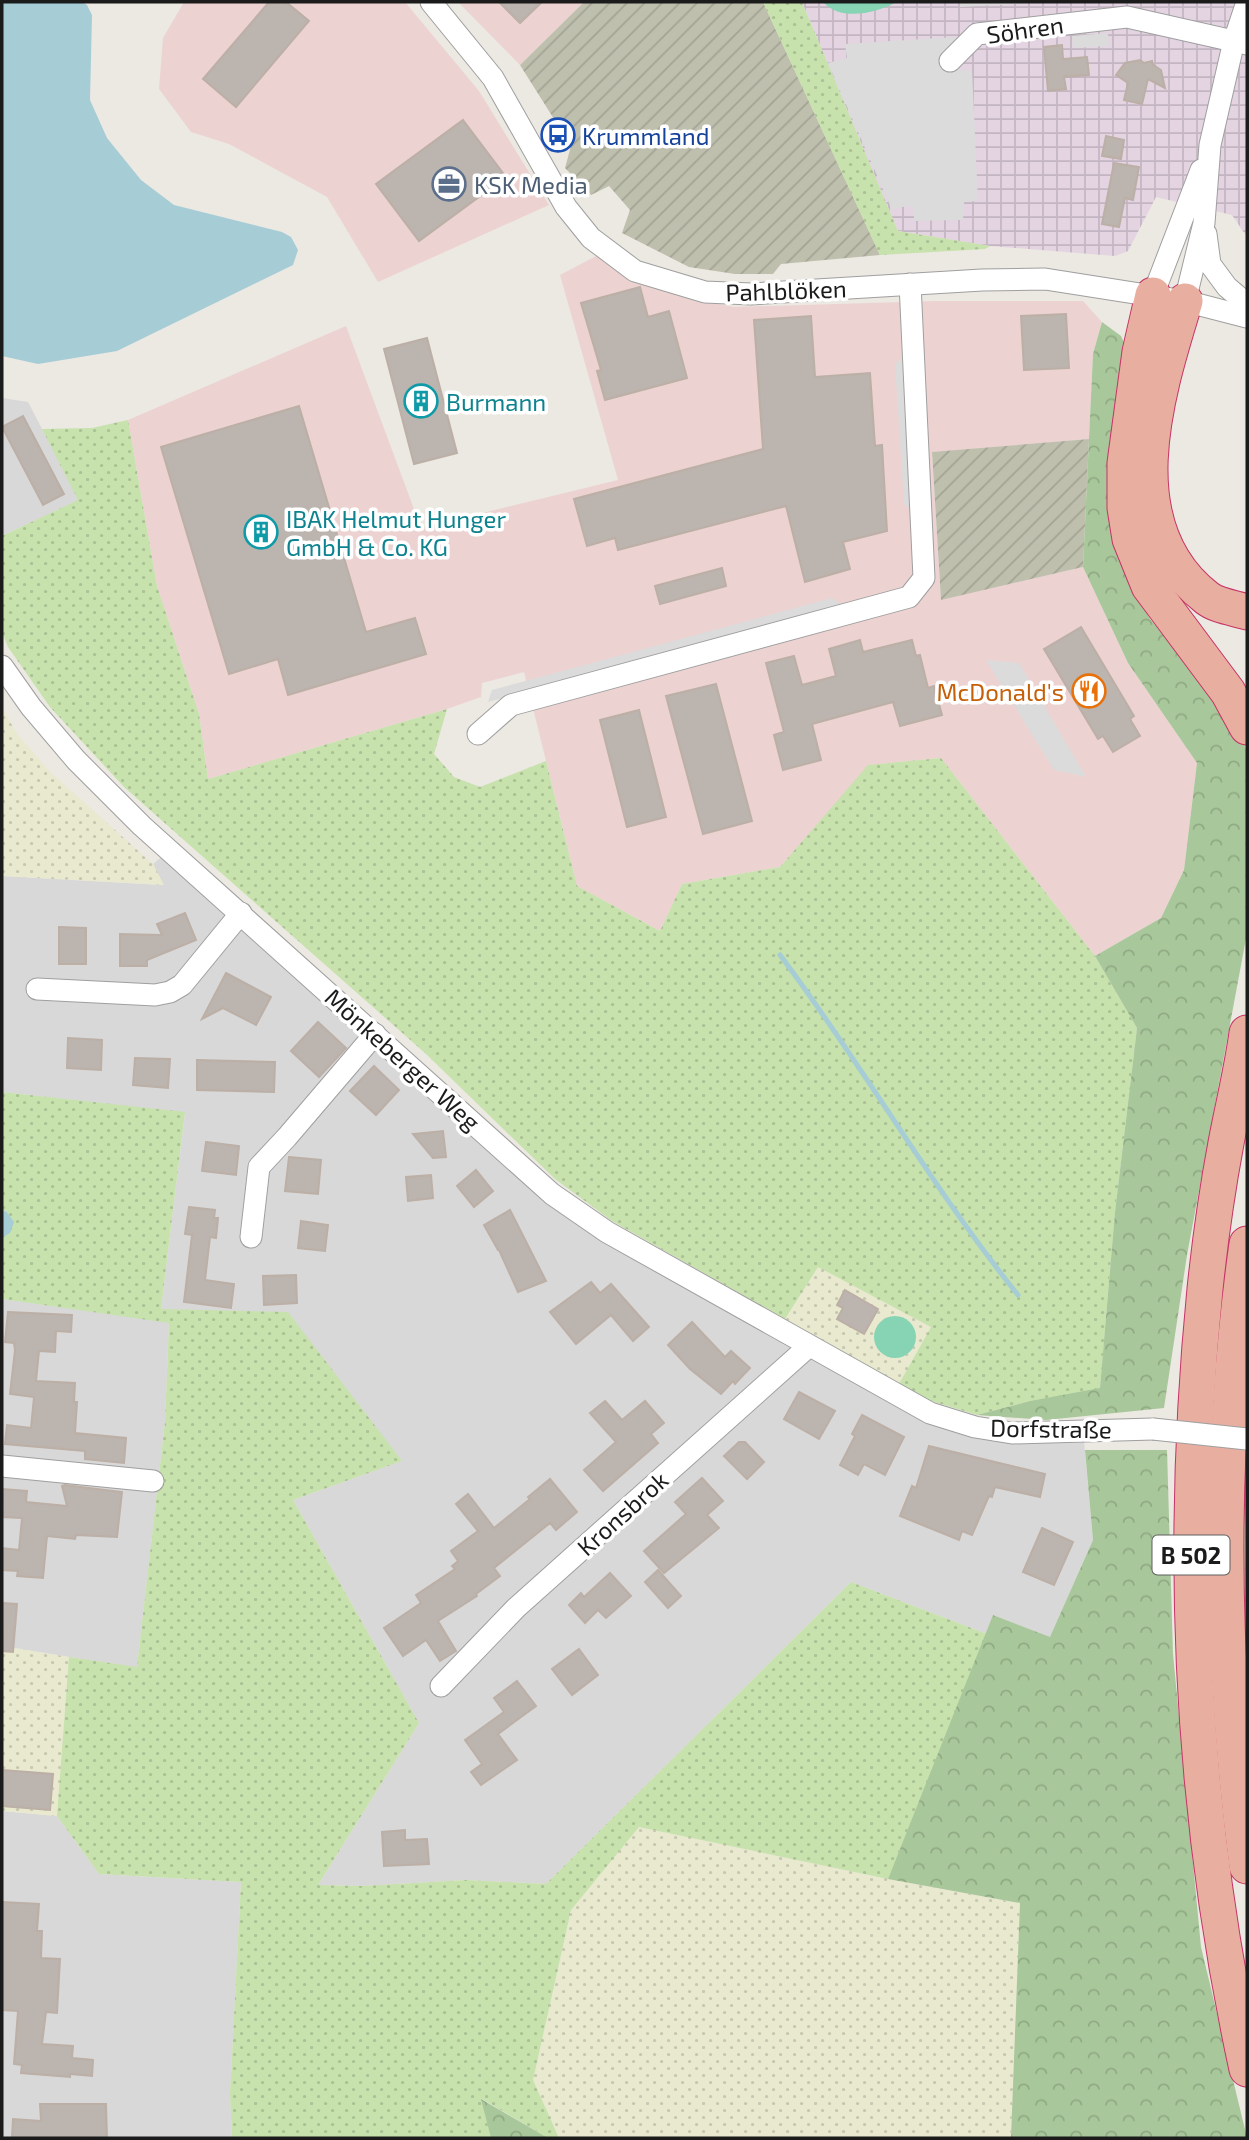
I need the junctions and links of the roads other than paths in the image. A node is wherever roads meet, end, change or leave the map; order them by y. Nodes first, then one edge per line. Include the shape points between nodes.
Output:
1 (431, 2) edge
2 (1247, 2) edge
3 (1241, 43) edge
4 (950, 61) dead end
5 (1210, 145) junction
6 (1204, 223) junction
7 (910, 284) junction
8 (1169, 298) junction
9 (1247, 304) edge
10 (1247, 317) edge
11 (1247, 612) edge
12 (2, 666) edge
13 (1247, 727) edge
14 (478, 734) dead end
15 (241, 913) junction
16 (37, 989) dead end
17 (375, 1034) junction
18 (1247, 1037) edge
19 (251, 1237) dead end
20 (1247, 1244) edge
21 (808, 1347) junction
22 (865, 1378) joint
23 (1247, 1439) edge
24 (2, 1466) edge
25 (153, 1480) dead end
26 (441, 1686) dead end
27 (1247, 1866) edge
28 (1247, 2069) edge

1 - 7 street, Pahlblöken via 492,78 566,207 592,238 635,271 705,292 751,294
2 - 3 street
3 - 4 street, Söhren via 1127,17 977,34
3 - 5 street
5 - 6 street
5 - 8 street
6 - 8 street
6 - 9 street via 1210,264
7 - 8 street, Pahlblöken via 1035,278
7 - 14 street via 924,578 909,597 511,705
8 - 10 street, Pahlblöken
8 - 11 highway via 1150,462 1151,504 1159,535 1177,569 1209,600
8 - 13 highway via 1140,352 1125,463 1130,539 1149,586 1228,692
12 - 15 street, Mönkeberger Weg via 76,760
15 - 16 street via 182,985 170,992
15 - 17 street, Mönkeberger Weg
17 - 19 street via 259,1167
17 - 21 street, Mönkeberger Weg via 552,1194 607,1232
18 - 28 highway, B 502 via 1205,1286 1195,1401 1191,1562 1206,1820 1220,1930
20 - 27 highway, B 502 via 1231,1401 1226,1578 1234,1756
21 - 22 street, Mönkeberger Weg
21 - 26 street, Kronsbrok via 516,1608
22 - 23 street, Dorfstraße, bridge via 930,1413 1012,1433 1153,1429
24 - 25 street

